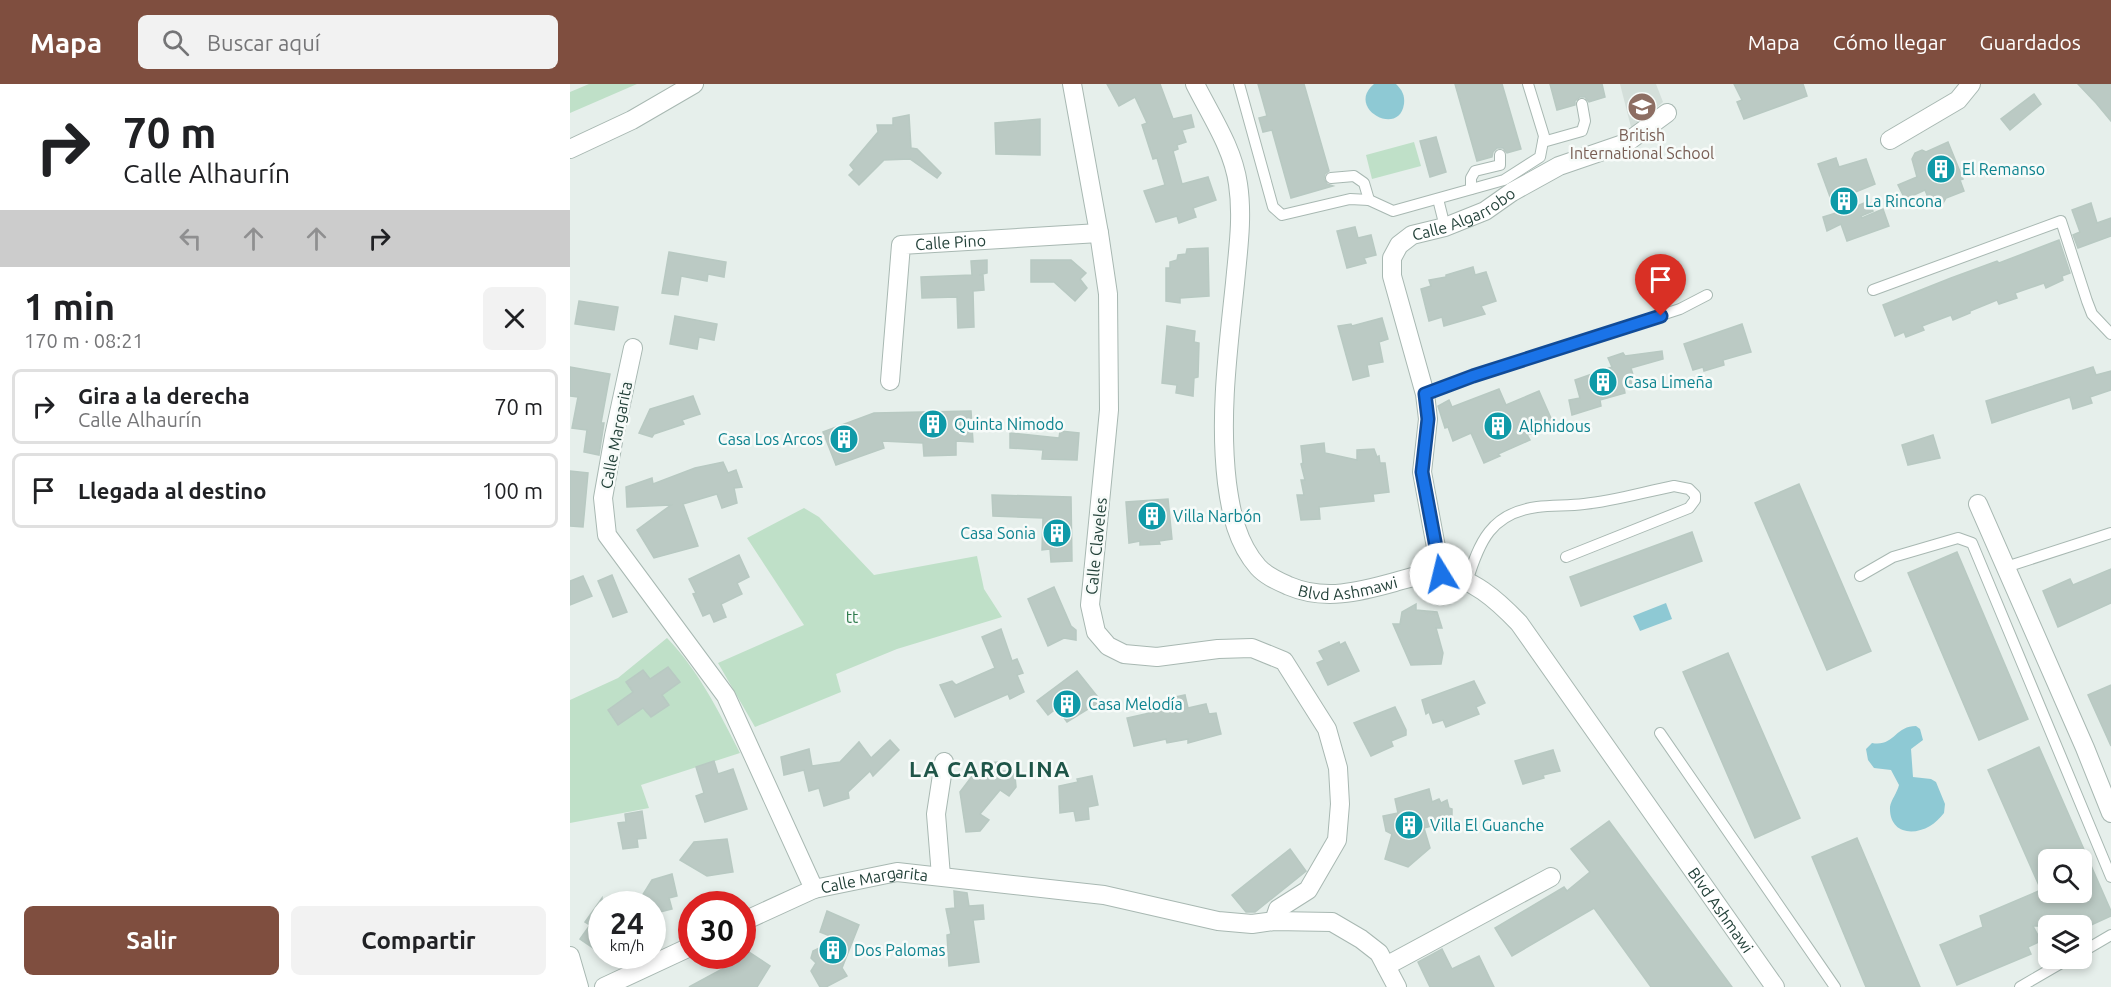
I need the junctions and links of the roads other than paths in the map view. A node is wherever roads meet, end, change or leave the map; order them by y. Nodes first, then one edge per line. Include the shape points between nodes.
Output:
1 (693, 84) edge
2 (1072, 84) edge
3 (1195, 84) edge
4 (1239, 84) edge
5 (1528, 84) edge
6 (1971, 84) edge
7 (1582, 104) dead end
8 (1667, 113) dead end
9 (1890, 140) dead end
10 (1543, 142) junction
11 (570, 149) edge
12 (1500, 154) dead end
13 (1331, 178) dead end
14 (1471, 189) junction
15 (1438, 199) junction
16 (1369, 200) junction
17 (1445, 227) junction
18 (1099, 233) junction
19 (1873, 290) dead end
20 (1707, 296) dead end
21 (2111, 334) edge
22 (633, 348) dead end
23 (890, 381) dead end
24 (1425, 394) junction
25 (1978, 504) dead end
26 (2111, 533) edge
27 (1566, 557) dead end
28 (2006, 567) junction
29 (1441, 574) junction
30 (1860, 576) dead end
31 (1467, 582) junction
32 (1660, 733) dead end
33 (944, 762) dead end
34 (2111, 813) edge
35 (941, 876) junction
36 (1551, 877) dead end
37 (2111, 877) edge
38 (814, 889) junction
39 (1308, 890) junction
40 (756, 916) edge
41 (1274, 921) junction
42 (1318, 922) junction
43 (2111, 935) edge
44 (2092, 946) edge
45 (678, 953) edge
46 (570, 957) edge
47 (1386, 966) junction
48 (2051, 969) edge
49 (579, 987) edge
50 (604, 987) edge
51 (1397, 987) edge
52 (1775, 987) edge
53 (1835, 987) edge
54 (2020, 987) edge

1 - 11 street via 632,120
2 - 18 street, Calle Claveles
3 - 29 street, Blvd Ashmawi via 1227,145 1240,200 1223,437 1229,500 1241,542 1267,574 1312,593 1348,594 1415,576
4 - 16 lane via 1273,207 1282,214 1350,200
5 - 10 lane
6 - 9 street via 1958,100
7 - 10 lane via 1582,131
8 - 17 street, Calle Algarrobo via 1626,143 1559,166 1485,211
10 - 14 lane via 1540,157 1504,180
12 - 14 lane via 1500,165 1475,171
13 - 16 lane via 1354,176 1364,183
14 - 15 lane
15 - 16 lane via 1393,211
15 - 17 lane
17 - 24 street, Calle Algarrobo via 1412,235 1399,245 1392,258 1392,276
18 - 23 street, Calle Pino via 901,245
18 - 39 street, Calle Claveles via 1107,294 1109,410 1090,605 1096,632 1108,646 1124,654 1157,657 1252,648 1284,661 1327,729 1338,768 1337,840
19 - 21 lane via 2061,221 2086,302
20 - 24 lane via 1680,309
22 - 38 street, Calle Margarita via 603,498 607,535 726,696
24 - 29 street, Calle Algarrobo via 1428,419 1422,472
25 - 28 street
26 - 28 lane
27 - 31 lane via 1689,508 1695,495 1689,489 1674,486 1507,515 1492,527 1477,550
28 - 34 street
29 - 31 street, Blvd Ashmawi
30 - 37 lane via 1893,557 1958,538 1972,543
31 - 52 street, Blvd Ashmawi via 1490,596 1519,623
32 - 53 lane
33 - 35 street via 936,814
35 - 38 street, Calle Margarita via 897,872
35 - 41 street, Calle Margarita via 1104,895 1218,921
36 - 47 street
38 - 40 street
39 - 41 street, Calle Claveles via 1278,909
39 - 42 street
41 - 42 street, Calle Margarita
42 - 47 street, Calle Margarita via 1332,922 1361,939 1379,953
43 - 44 lane
45 - 50 street
46 - 49 street
47 - 51 street, Calle Margarita
48 - 54 lane

